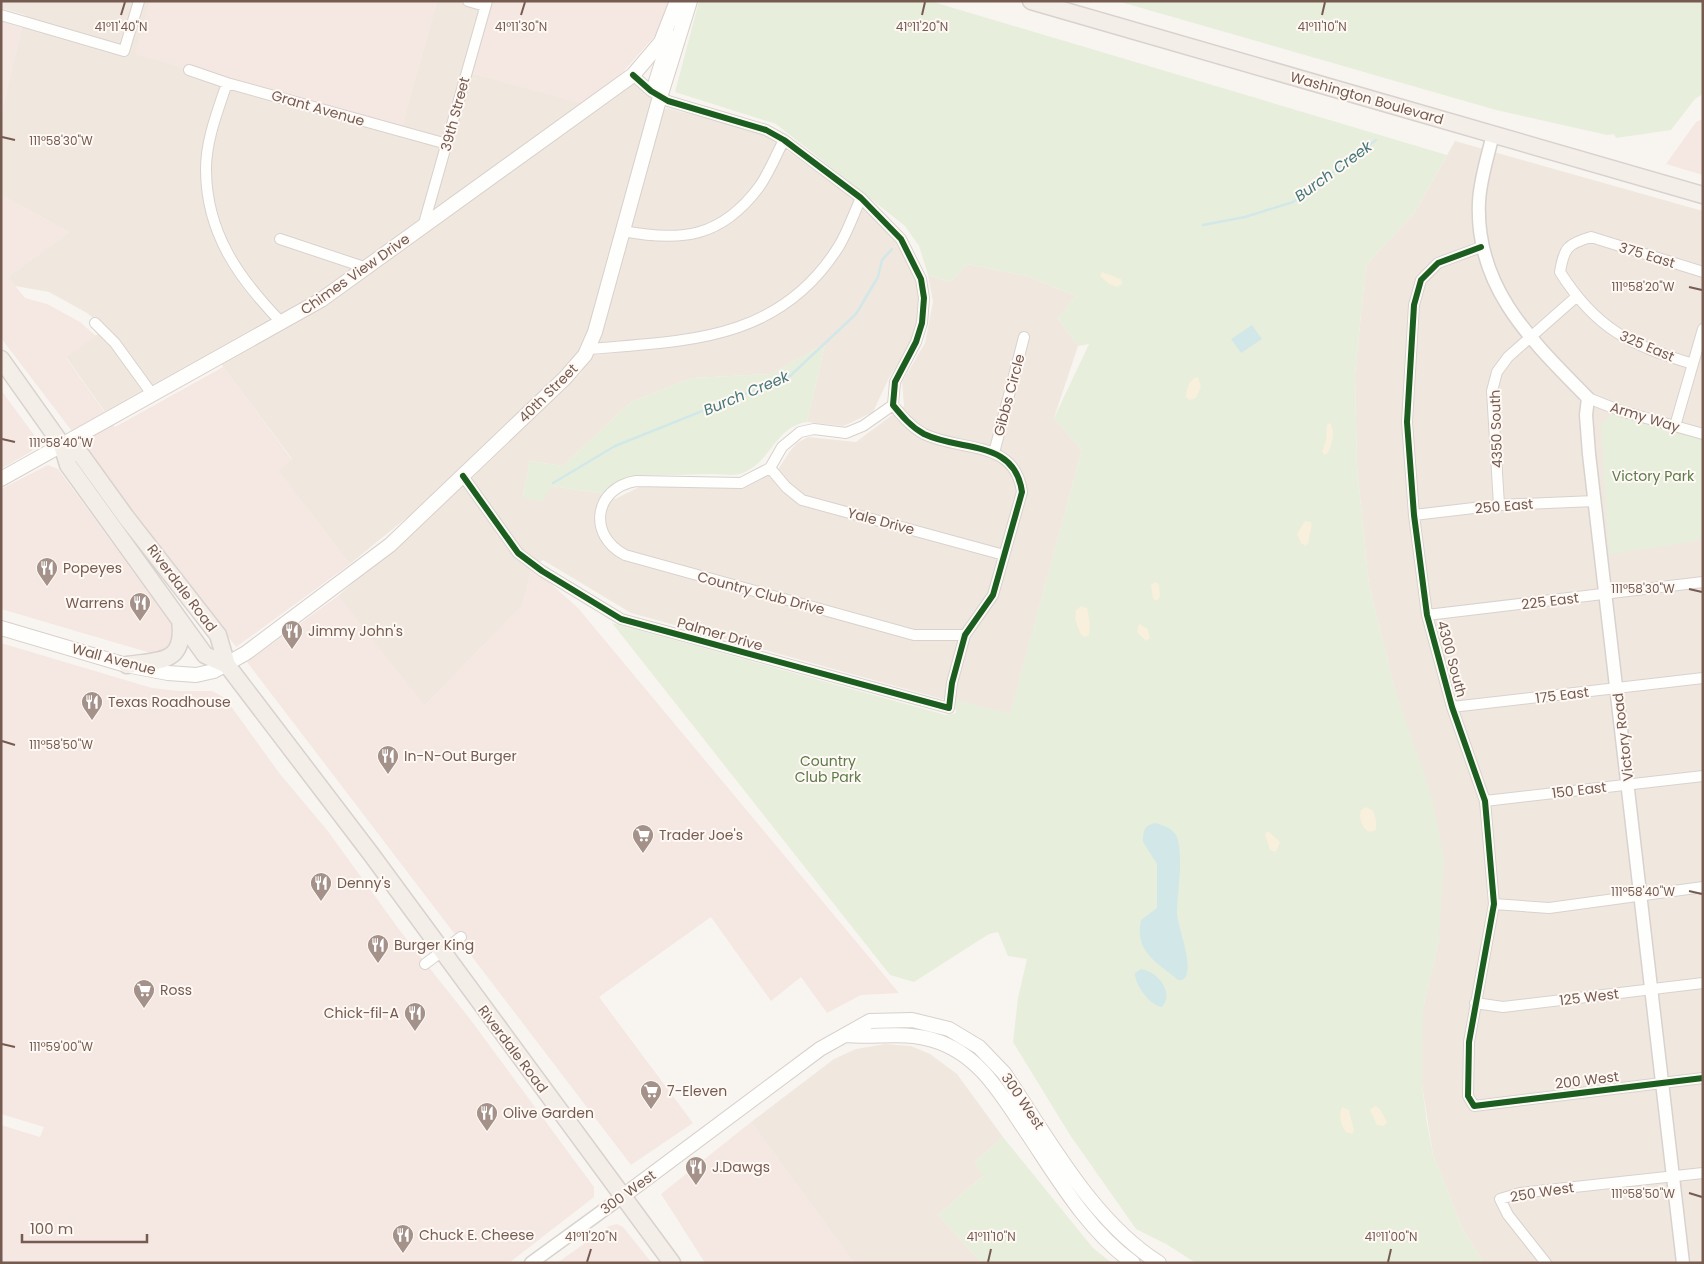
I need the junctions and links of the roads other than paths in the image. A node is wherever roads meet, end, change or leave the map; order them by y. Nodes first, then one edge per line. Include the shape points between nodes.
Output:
1 (139, 1) edge
2 (468, 1) edge
3 (677, 1) edge
4 (690, 1) edge
5 (1031, 1) edge
6 (486, 4) edge
7 (1, 15) edge
8 (671, 20) junction
9 (189, 70) dead end
10 (633, 74) junction
11 (227, 83) junction
12 (656, 94) junction
13 (1493, 134) junction
14 (784, 140) junction
15 (447, 144) junction
16 (1703, 194) edge
17 (861, 198) junction
18 (423, 227) junction
19 (623, 231) junction
20 (1591, 237) joint
21 (280, 240) dead end
22 (1482, 247) junction
23 (367, 268) junction
24 (1703, 272) edge
25 (1576, 297) junction
26 (95, 323) dead end
27 (282, 323) junction
28 (1703, 329) edge
29 (1024, 337) dead end
30 (1532, 337) junction
31 (588, 349) junction
32 (1, 359) edge
33 (1693, 364) junction
34 (152, 394) junction
35 (1588, 398) junction
36 (892, 406) junction
37 (1675, 426) junction
38 (1703, 434) edge
39 (62, 446) junction
40 (994, 453) junction
41 (770, 468) junction
42 (463, 476) junction
43 (1, 479) edge
44 (1595, 501) junction
45 (1499, 505) junction
46 (1414, 515) junction
47 (1004, 555) junction
48 (1703, 582) edge
49 (1606, 594) junction
50 (1427, 615) junction
51 (179, 618) junction
52 (1, 628) edge
53 (965, 635) junction
54 (127, 665) junction
55 (232, 671) junction
56 (1703, 678) edge
57 (1617, 689) junction
58 (1452, 708) junction
59 (1703, 776) edge
60 (1628, 784) junction
61 (1485, 801) junction
62 (1703, 887) edge
63 (1641, 896) junction
64 (1494, 904) junction
65 (462, 937) dead end
66 (442, 953) junction
67 (425, 964) dead end
68 (1703, 983) edge
69 (1652, 989) junction
70 (1475, 1003) junction
71 (846, 1035) junction
72 (1703, 1078) edge
73 (1662, 1083) junction
74 (1474, 1106) joint
75 (1703, 1173) edge
76 (1674, 1176) junction
77 (623, 1196) junction
78 (531, 1263) edge
79 (672, 1263) edge
80 (1133, 1263) edge
81 (1159, 1263) edge
82 (1546, 1263) edge
83 (1683, 1263) edge

1 - 7 street via 124,51
2 - 6 street
3 - 8 main road, 40th Street
4 - 12 main road, 40th Street
5 - 13 main road, Washington Boulevard
6 - 15 street, 39th Street
8 - 10 main road, Chimes View Drive via 657,49
8 - 12 street, 40th Street
9 - 11 street, Grant Avenue
10 - 12 street
10 - 18 main road, Chimes View Drive
11 - 15 street, Grant Avenue
11 - 27 street via 210,137 206,168 214,226 240,276
12 - 14 street via 766,130
12 - 19 main road, 40th Street
13 - 16 main road, Washington Boulevard
13 - 22 street via 1479,200
14 - 17 street
14 - 19 street via 760,186 722,223 676,237
15 - 18 street, 39th Street
17 - 31 street via 839,246 807,287 752,323 718,335
17 - 36 street via 901,239 921,279 924,298 922,323 895,382
18 - 23 main road, Chimes View Drive
19 - 31 main road, 40th Street
20 - 24 street, 375 East
20 - 25 street, 325 East via 1574,242 1563,253 1560,272
21 - 23 street
22 - 30 street via 1488,271 1500,296
22 - 46 street, 4300 South via 1438,264 1421,280 1414,305 1407,422
23 - 27 main road, Chimes View Drive
25 - 30 street, 4350 South
25 - 33 street, 325 East via 1609,329 1630,342
26 - 34 street via 115,343
27 - 34 main road, Chimes View Drive
28 - 33 street
29 - 40 street, Gibbs Circle
30 - 35 street
30 - 45 street, 4350 South via 1508,357 1497,372 1492,391
31 - 42 main road, 40th Street via 566,378
32 - 39 main road, Riverdale Road
33 - 37 street
34 - 39 main road, Chimes View Drive
35 - 37 street, Army Way
35 - 44 street, Victory Road via 1586,416
36 - 40 street via 924,434
36 - 41 street via 863,426 846,433 814,429 800,432 782,447
37 - 38 street, Army Way
39 - 43 main road, Chimes View Drive
39 - 51 main road, Riverdale Road via 68,465
39 - 55 main road, Riverdale Road via 75,449 82,456 218,635
40 - 47 street via 1008,460 1021,478 1022,492
41 - 47 street, Yale Drive via 802,500
41 - 53 street, Country Club Drive via 741,483 624,483 613,490 602,509 602,534 615,550 625,555 914,635
42 - 53 street, Palmer Drive via 518,553 621,619 949,708
42 - 55 main road, 40th Street via 390,545
44 - 45 street, 250 East
44 - 49 street, Victory Road
45 - 46 street, 250 East
46 - 50 street, 4300 South
47 - 53 street via 993,595
48 - 49 street, 225 East
49 - 50 street, 225 East
49 - 57 street, Victory Road
50 - 58 street, 4300 South
51 - 54 main road via 182,640 175,652 157,660
51 - 55 main road, Riverdale Road via 205,654
52 - 54 main road, Wall Avenue
54 - 55 main road, Wall Avenue via 188,675
55 - 66 main road, Riverdale Road
56 - 57 street, 175 East
57 - 58 street, 175 East
57 - 60 street, Victory Road
58 - 61 street, 4300 South
59 - 60 street, 150 East
60 - 61 street, 150 East
60 - 63 street, Victory Road
61 - 64 street, 4300 South
62 - 63 street
63 - 64 street via 1548,908
63 - 69 street, Victory Road
64 - 70 street, 4300 South
65 - 66 street
66 - 67 street
66 - 77 main road, Riverdale Road
68 - 69 street, 125 West
69 - 70 street, 125 West via 1503,1007
69 - 73 street, Victory Road
70 - 74 street, 4300 South via 1469,1042 1468,1096
71 - 77 main road, 300 West via 820,1049
71 - 80 main road, 300 West via 917,1036 943,1043 970,1059 992,1082 1084,1215
71 - 81 main road, 300 West via 870,1022 904,1020 942,1027 974,1043 1004,1073 1100,1211 1124,1237
72 - 73 street, 200 West
73 - 74 street, 200 West
73 - 76 street, Victory Road
75 - 76 street, 250 West
76 - 82 street, 250 West via 1520,1193 1500,1199 1508,1215
76 - 83 street, Victory Road
77 - 78 street, 300 West
77 - 79 main road, Riverdale Road

